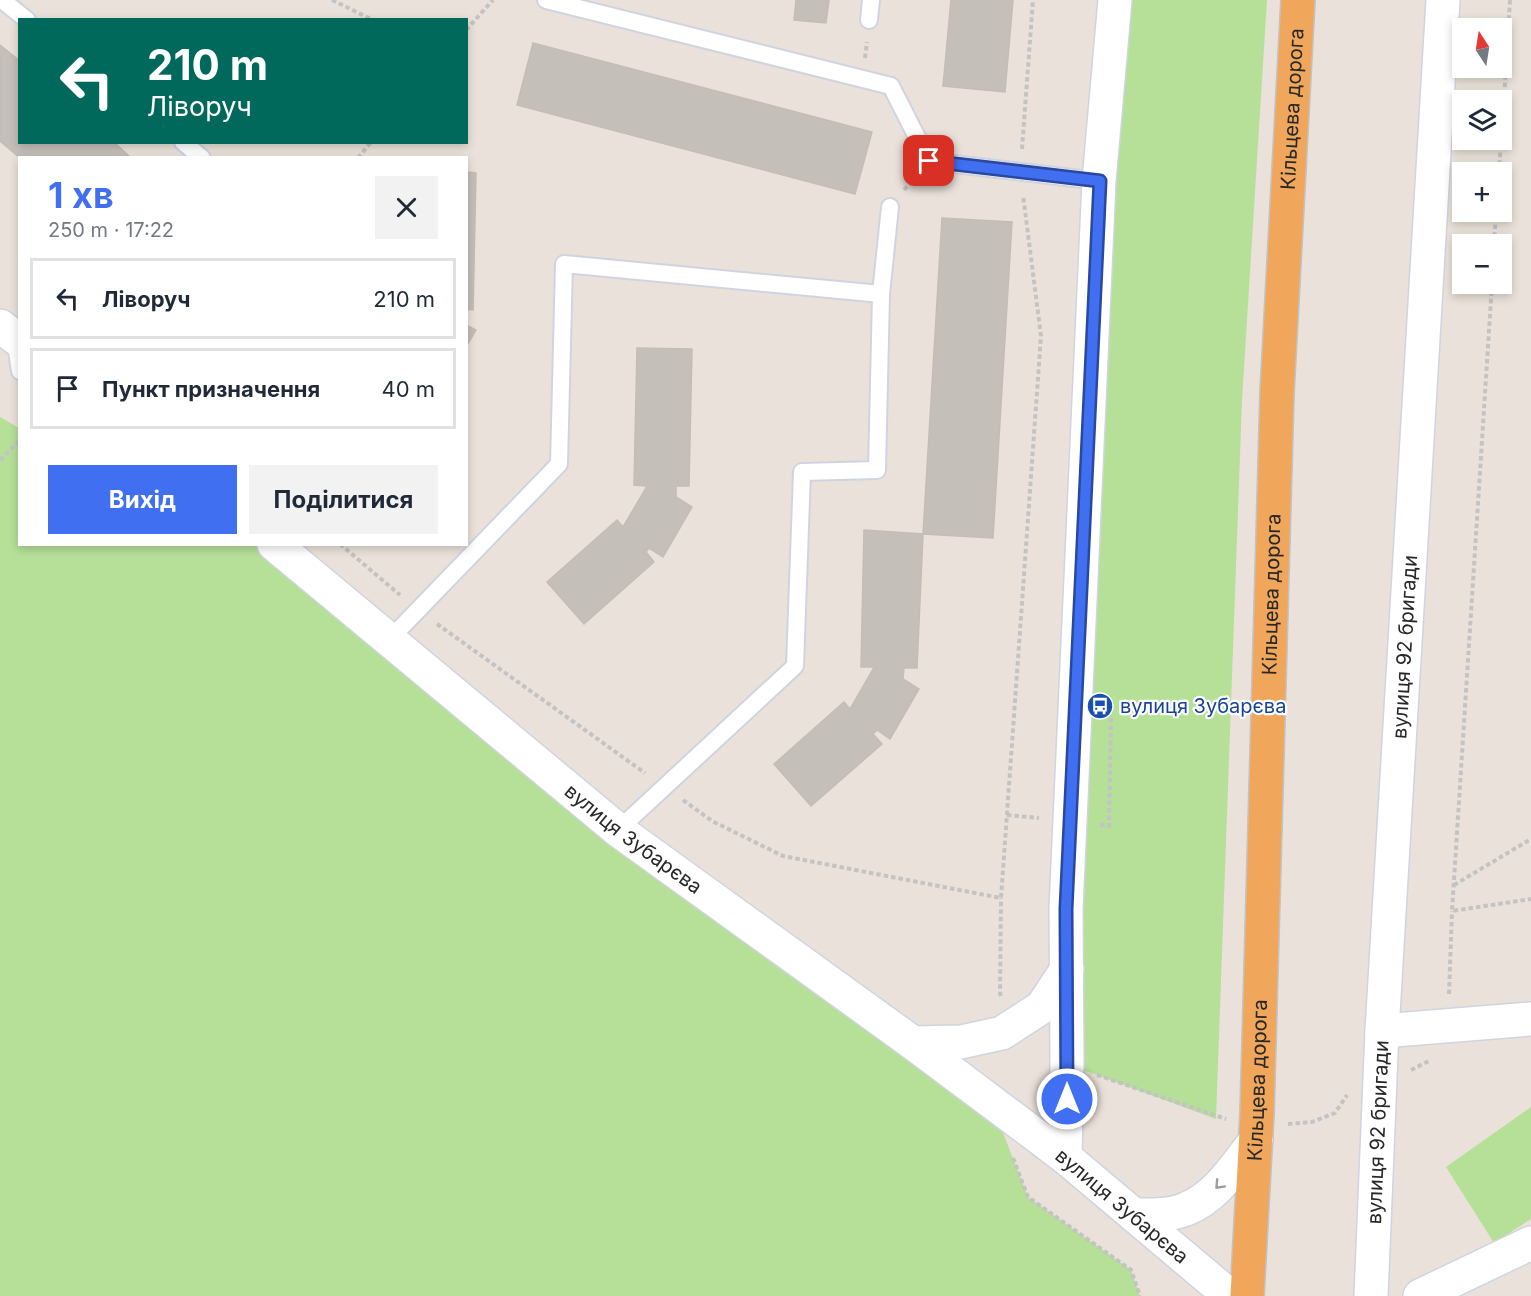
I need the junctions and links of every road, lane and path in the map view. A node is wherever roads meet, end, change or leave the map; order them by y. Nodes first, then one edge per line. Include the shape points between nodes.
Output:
1 (2, 0) edge
2 (332, 0) edge
3 (493, 0) edge
4 (546, 0) edge
5 (871, 0) edge
6 (1034, 0) edge
7 (1115, 0) edge
8 (1298, 0) edge
9 (1443, 0) edge
10 (1510, 0) edge
11 (24, 18) edge
12 (369, 18) edge
13 (869, 20) joint
14 (468, 28) edge
15 (863, 79) junction
16 (1505, 90) edge
17 (185, 144) edge
18 (200, 156) edge
19 (929, 161) junction
20 (1020, 172) junction
21 (1100, 181) junction
22 (890, 207) joint
23 (881, 294) junction
24 (1491, 294) edge
25 (12, 335) edge
26 (18, 361) edge
27 (18, 442) edge
28 (0, 460) edge
29 (276, 546) edge
30 (342, 546) edge
31 (418, 610) junction
32 (389, 640) junction
33 (1111, 718) dead end
34 (665, 787) junction
35 (1007, 815) junction
36 (1043, 818) dead end
37 (1097, 824) dead end
38 (618, 830) junction
39 (1531, 839) edge
40 (1454, 885) junction
41 (1001, 898) junction
42 (1531, 898) edge
43 (1452, 911) junction
44 (1067, 969) junction
45 (1003, 1004) dead end
46 (1449, 1004) dead end
47 (1531, 1019) edge
48 (1382, 1031) junction
49 (912, 1043) junction
50 (1438, 1056) dead end
51 (1090, 1072) dead end
52 (1403, 1074) dead end
53 (1352, 1088) dead end
54 (1258, 1129) junction
55 (1011, 1155) dead end
56 (1065, 1157) junction
57 (1134, 1215) junction
58 (1531, 1243) edge
59 (1140, 1296) edge
60 (1230, 1296) edge
61 (1247, 1296) edge
62 (1371, 1296) edge
63 (1420, 1296) edge

1 - 11 lane
2 - 12 path
3 - 14 path
4 - 15 lane
5 - 13 lane
6 - 20 path
7 - 21 street
8 - 54 highway, Кільцева дорога via 1277,393
9 - 48 street, вулиця 92 бригади
10 - 16 path
13 - 15 path
15 - 19 lane via 891,86
17 - 18 lane
19 - 20 lane
19 - 22 path
20 - 21 lane
20 - 35 path via 1041,336
21 - 44 street via 1066,898
22 - 23 lane
23 - 31 lane via 564,264 559,464
23 - 34 lane via 877,470 802,472 795,666
24 - 40 path
25 - 26 lane
27 - 28 path
29 - 32 street, вулиця Зубарєва
30 - 31 path
31 - 32 lane
31 - 34 path
32 - 38 street, вулиця Зубарєва
33 - 37 path via 1109,826
34 - 38 lane
34 - 41 path via 712,821 783,856
35 - 36 path
35 - 41 path
38 - 49 street, вулиця Зубарєва
39 - 40 path
40 - 43 path
41 - 45 path
42 - 43 path
43 - 46 path
44 - 49 street via 1042,1007 1002,1033 961,1042
44 - 56 street
47 - 48 street
48 - 62 street, вулиця 92 бригади
49 - 56 street, вулиця Зубарєва
50 - 52 path
51 - 54 path
53 - 54 path via 1335,1113 1312,1122
54 -> 57 street via 1222,1183 1204,1200 1184,1210
54 - 61 highway, Кільцева дорога
55 - 59 path via 1028,1197 1131,1270
56 - 57 street, вулиця Зубарєва
57 - 60 street, вулиця Зубарєва
58 - 63 street

